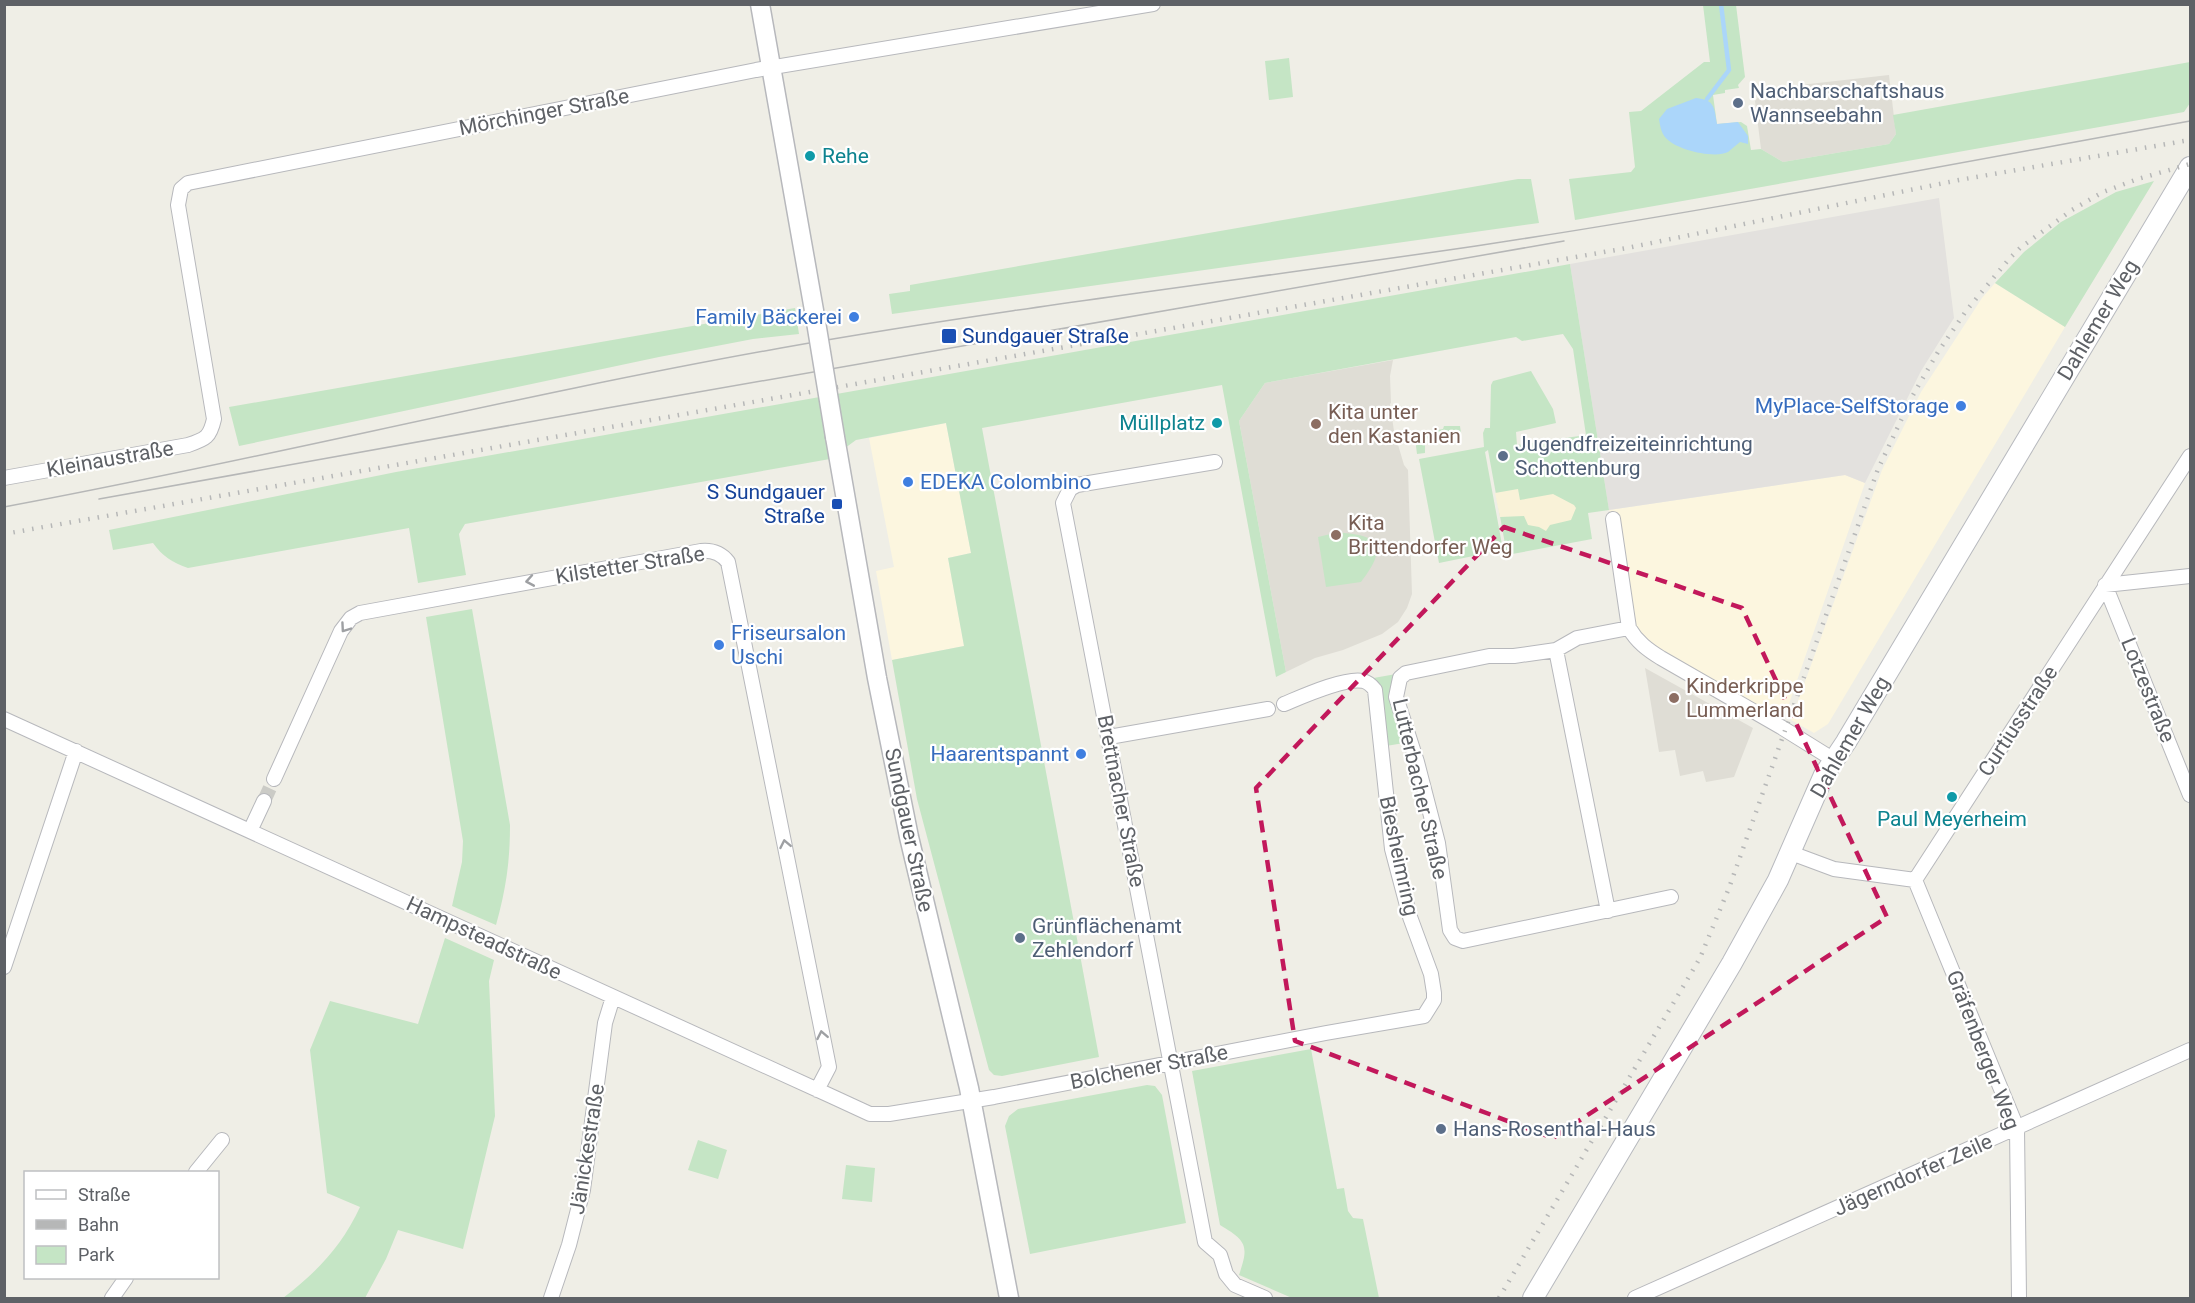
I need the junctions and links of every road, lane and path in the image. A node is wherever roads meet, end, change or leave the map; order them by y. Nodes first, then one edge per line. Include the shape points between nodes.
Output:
1 (760, 4) edge
2 (1153, 4) edge
3 (771, 67) junction
4 (2186, 175) edge
5 (211, 431) joint
6 (2190, 456) edge
7 (1215, 462) dead end
8 (4, 478) edge
9 (1613, 519) dead end
10 (2190, 576) edge
11 (2105, 585) junction
12 (1629, 628) junction
13 (1557, 650) junction
14 (1284, 704) dead end
15 (1268, 709) dead end
16 (4, 719) edge
17 (1109, 737) junction
18 (76, 751) junction
19 (1834, 760) junction
20 (274, 779) tunnel mouth
21 (2190, 795) edge
22 (264, 801) tunnel mouth
23 (250, 831) junction
24 (1791, 853) junction
25 (1915, 880) junction
26 (1671, 897) dead end
27 (1608, 910) junction
28 (4, 967) edge
29 (613, 997) junction
30 (1326, 1032) joint
31 (2190, 1050) edge
32 (1172, 1062) junction
33 (817, 1090) junction
34 (972, 1101) junction
35 (2017, 1128) junction
36 (222, 1140) dead end
37 (198, 1171) edge
38 (125, 1279) edge
39 (112, 1299) edge
40 (551, 1299) edge
41 (1009, 1299) edge
42 (1265, 1299) edge
43 (1533, 1299) edge
44 (1635, 1299) edge
45 (2019, 1299) edge

1 - 3 street, Sundgauer Straße
2 - 3 street, Mörchinger Straße
3 - 5 street, Mörchinger Straße via 184,186 178,206 214,419
3 - 34 street, Sundgauer Straße, bridge via 877,678 909,837
4 - 19 main road, Dahlemer Weg
5 - 8 street, Kleinaustraße via 203,440 188,445
6 - 11 street, Curtiusstraße
7 - 17 street, Brettnacher Straße via 1077,485 1070,489 1063,503
9 - 12 street
10 - 11 street
11 - 21 street, Lotzestraße
11 - 25 street, Curtiusstraße
12 - 13 street, Lutterbacher Straße via 1577,638
12 - 19 street via 1644,647 1661,658
13 - 27 street
13 - 27 street, Lutterbacher Straße via 1489,656 1406,673 1400,678 1396,697 1438,843 1450,930 1455,938 1463,941
14 - 30 street, Biesheimring via 1321,688 1357,681 1370,684 1375,690 1392,849 1434,993 1424,1016
15 - 17 street
16 - 18 street, Hampsteadstraße
17 - 32 street, Brettnacher Straße
18 - 23 street, Hampsteadstraße
18 - 28 street
19 - 24 main road, Dahlemer Weg via 1816,790
33 -> 20 street, Kilstetter Straße via 829,1067 729,562 723,556 700,550 360,613 341,631
22 - 23 street
23 - 29 street, Hampsteadstraße
24 - 25 street via 1834,869
24 - 43 main road, Dahlemer Weg via 1732,963
25 - 35 street, Gräfenberger Weg
26 - 27 street, Lutterbacher Straße
29 - 33 street, Hampsteadstraße
29 - 40 street, Jänickestraße via 605,1023 583,1190
30 - 32 street, Bolchener Straße
31 - 35 street, Jägerndorfer Zeile
32 - 34 street, Bolchener Straße
32 - 42 street, Brettnacher Straße via 1205,1242 1220,1255 1226,1274 1235,1285
33 - 34 street, Hampsteadstraße via 870,1114
34 - 41 street, Sundgauer Straße
35 - 44 street, Jägerndorfer Zeile
35 - 45 street, Gräfenberger Weg
36 - 37 street
38 - 39 street

